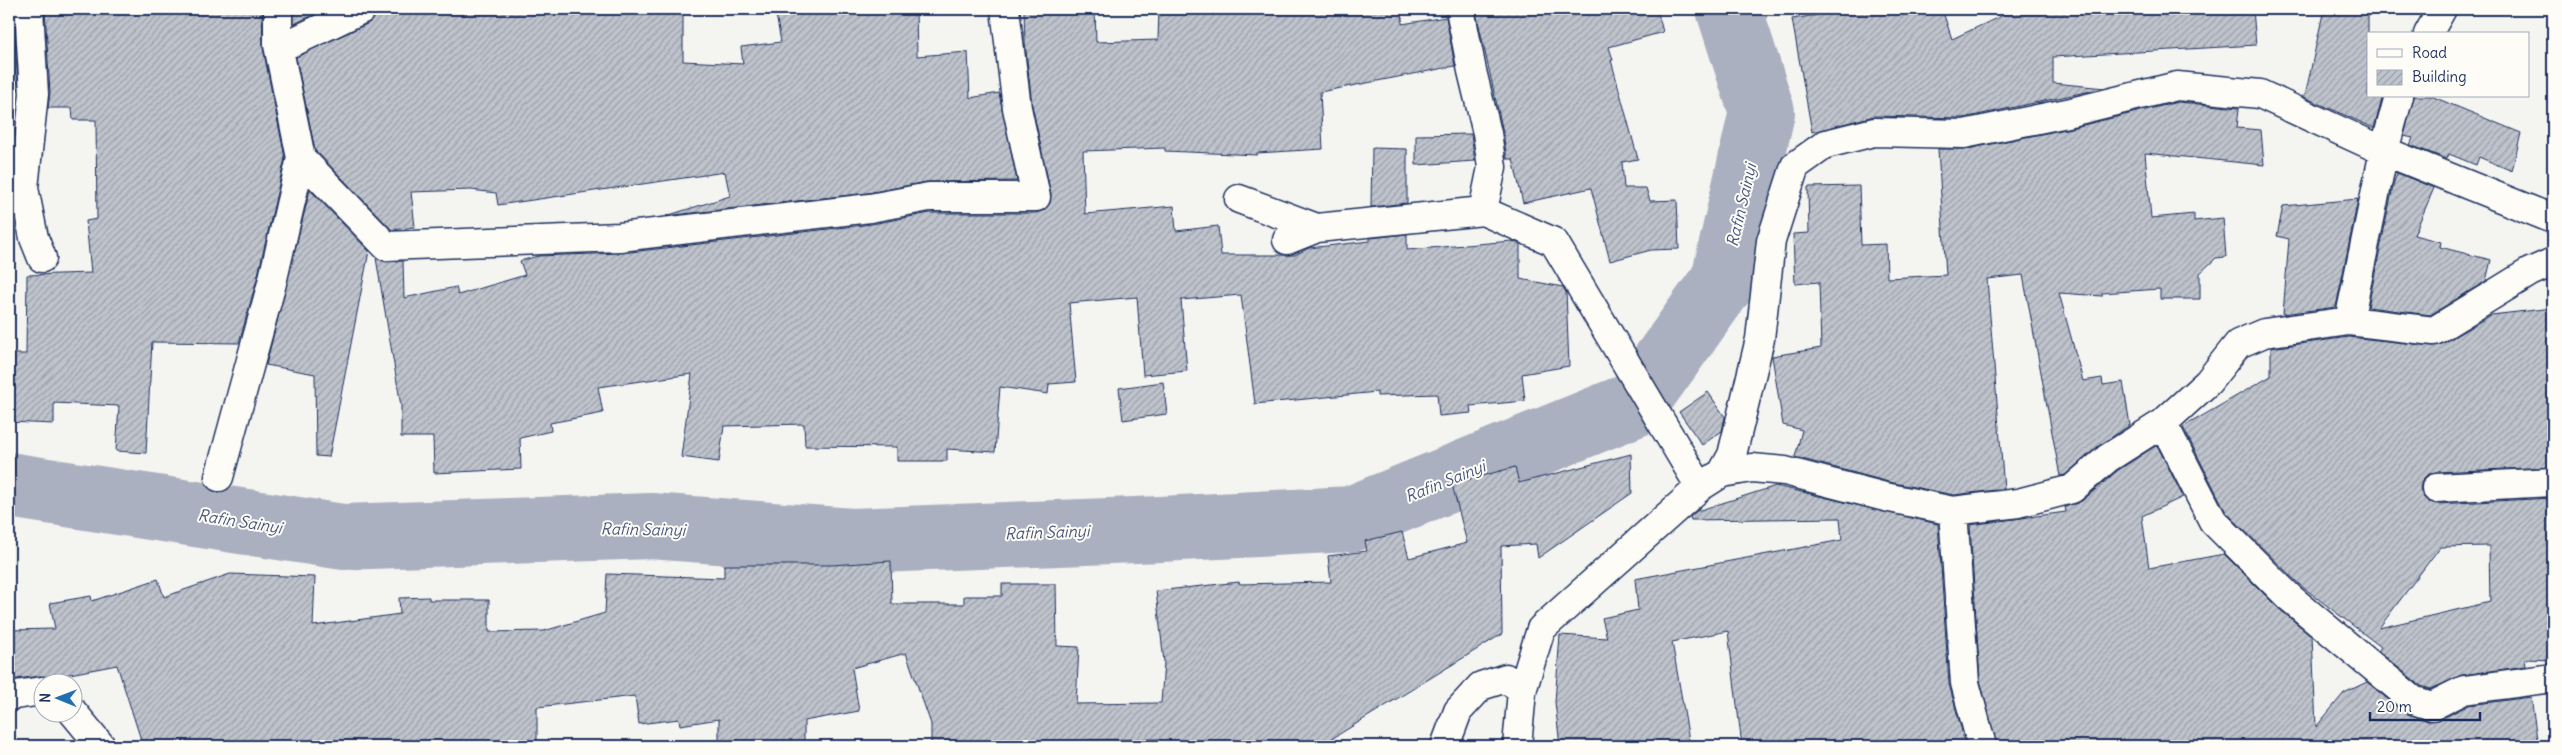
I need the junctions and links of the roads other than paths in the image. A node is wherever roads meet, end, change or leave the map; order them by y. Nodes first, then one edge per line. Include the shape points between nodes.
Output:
1 (30, 9) edge
2 (278, 9) edge
3 (362, 9) edge
4 (1005, 9) edge
5 (1460, 9) edge
6 (2442, 9) edge
7 (2429, 32) edge
8 (278, 45) junction
9 (2398, 98) edge
10 (2384, 151) junction
11 (301, 158) junction
12 (1239, 199) dead end
13 (1483, 211) junction
14 (2553, 220) edge
15 (1317, 228) junction
16 (1287, 240) dead end
17 (42, 258) dead end
18 (2553, 262) edge
19 (2350, 321) junction
20 (2163, 423) junction
21 (219, 477) dead end
22 (1711, 480) junction
23 (2553, 482) edge
24 (2436, 488) dead end
25 (1953, 511) junction
26 (2553, 678) edge
27 (1522, 691) junction
28 (32, 693) edge
29 (9, 696) edge
30 (81, 722) edge
31 (101, 746) edge
32 (1446, 746) edge
33 (1517, 746) edge
34 (1982, 746) edge

1 - 17 street via 34,94 24,188 34,238
2 - 8 street
3 - 8 street via 293,42
4 - 11 street via 1017,108 1036,197 929,197 870,208 620,237 386,246
5 - 13 street via 1488,133 1492,167
6 - 7 street
8 - 11 street
9 - 10 street
10 - 14 street
10 - 19 street
10 - 22 street via 2260,94 2177,86 2067,114 1964,134 1874,132 1826,144 1795,166 1771,241 1760,339 1732,455
11 - 21 street via 272,283
12 - 15 street
13 - 15 street
13 - 22 street via 1554,242
15 - 16 street
18 - 19 street via 2530,272 2434,331
19 - 20 street via 2264,333 2238,344 2208,382
20 - 25 street via 2108,458 2072,489 2018,503
20 - 26 street via 2213,521 2289,597 2413,700 2432,706 2464,690
22 - 25 street via 1752,468 1785,471
22 - 27 street via 1541,630
23 - 24 street
25 - 34 street via 1965,683
27 - 32 street via 1506,678 1481,686 1458,711
27 - 33 street
28 - 29 street
30 - 31 street

